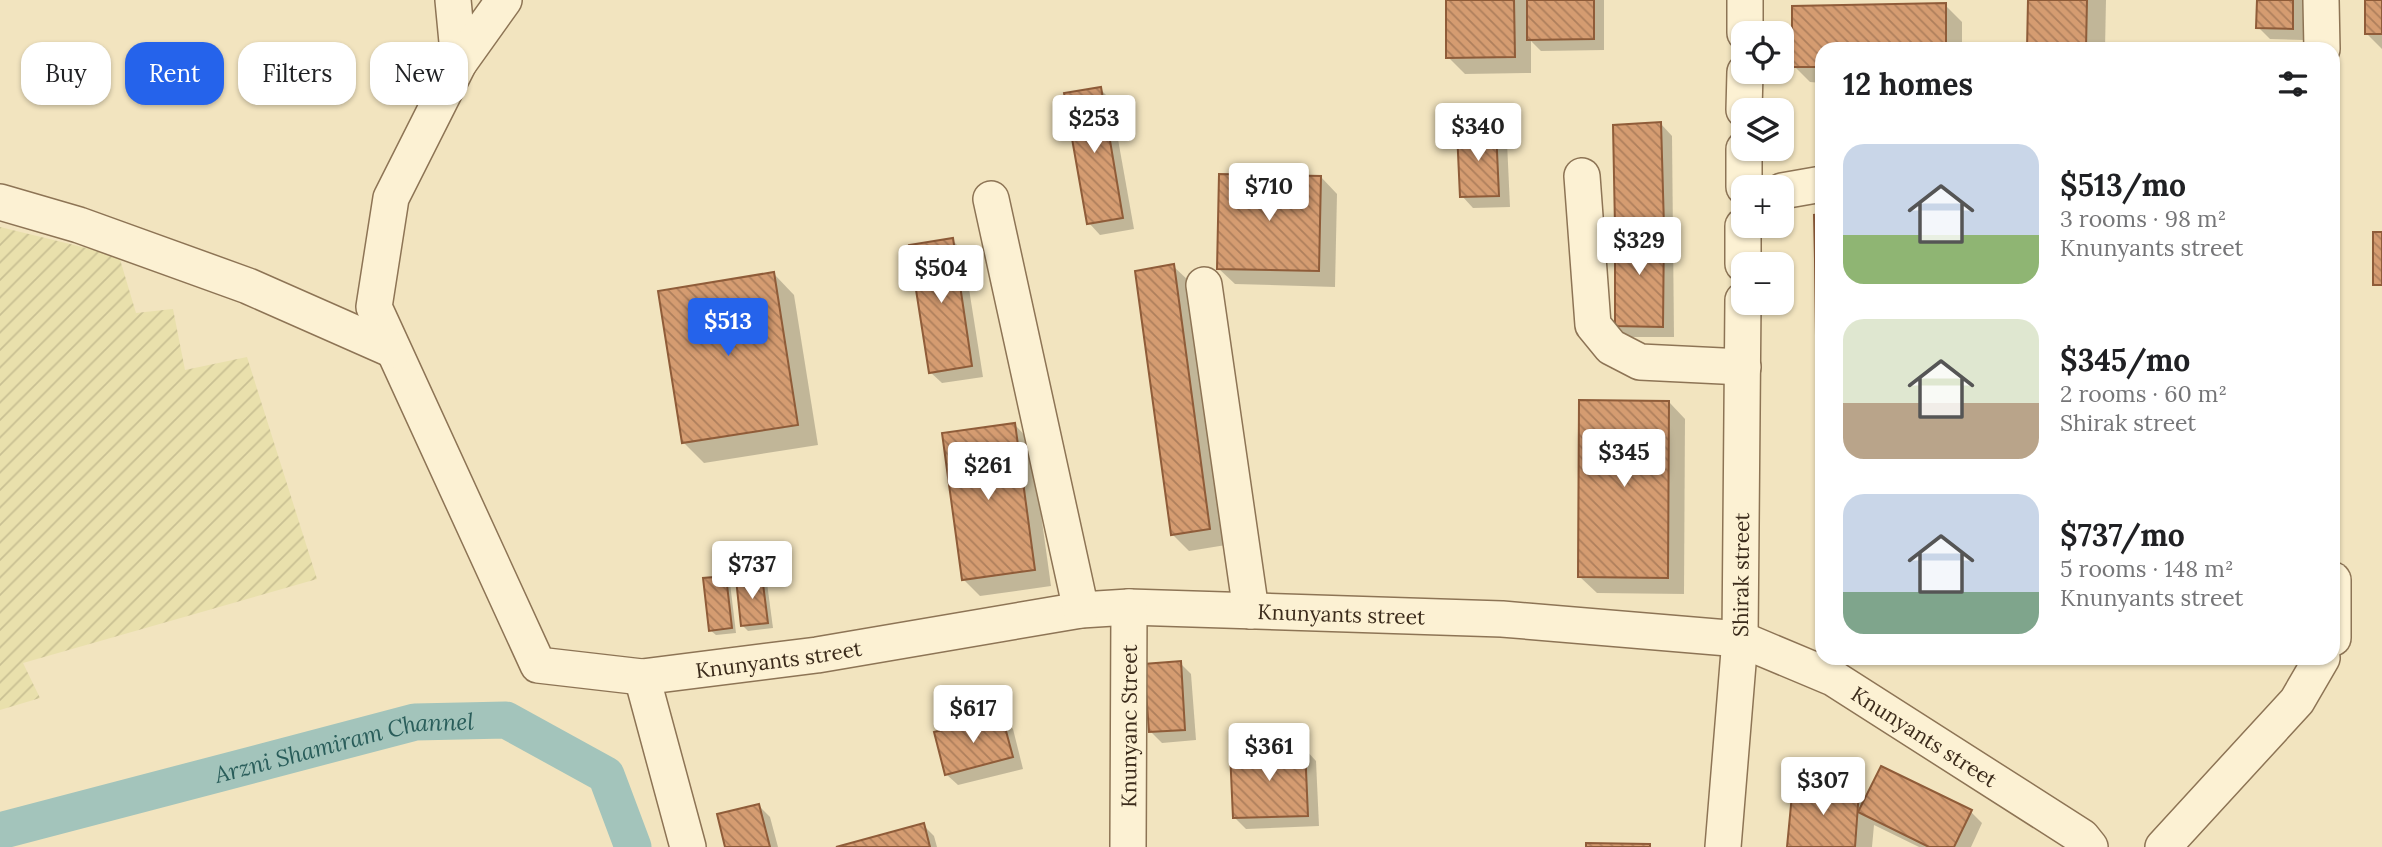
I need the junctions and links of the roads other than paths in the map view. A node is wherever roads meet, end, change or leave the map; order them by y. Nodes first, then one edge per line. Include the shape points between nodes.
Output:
1 (453, 0) edge
2 (504, 0) edge
3 (1745, 0) edge
4 (2321, 0) edge
5 (1745, 21) edge
6 (457, 42) edge
7 (2322, 42) edge
8 (468, 50) edge
9 (438, 105) edge
10 (1581, 176) dead end
11 (1815, 185) edge
12 (1794, 189) edge
13 (1, 199) edge
14 (991, 199) dead end
15 (1204, 285) dead end
16 (1743, 315) edge
17 (393, 350) junction
18 (1743, 367) junction
19 (1129, 607) junction
20 (1081, 610) junction
21 (1251, 611) junction
22 (1740, 639) junction
23 (2318, 665) edge
24 (642, 677) junction
25 (688, 847) edge
26 (1128, 847) edge
27 (1723, 847) edge
28 (2090, 847) edge
29 (2163, 847) edge

1 - 6 street
2 - 8 street
3 - 5 street
4 - 7 street
9 - 17 street via 391,198 374,307
10 - 18 street via 1593,324 1611,347 1640,362
11 - 12 street
13 - 17 street via 248,286
14 - 20 street
15 - 21 street
16 - 18 street, Shirak street
17 - 24 street, Knunyants street via 538,665
18 - 22 street, Shirak street
19 - 20 street, Knunyants street
19 - 21 street, Knunyants street
19 - 26 street, Knunyanc Street
20 - 24 street, Knunyants street via 817,655
21 - 22 street, Knunyants street via 1502,620
22 - 27 street, Shirak street
22 - 28 street, Knunyants street via 1833,678 2082,837
23 - 29 street via 2297,701
24 - 25 street

